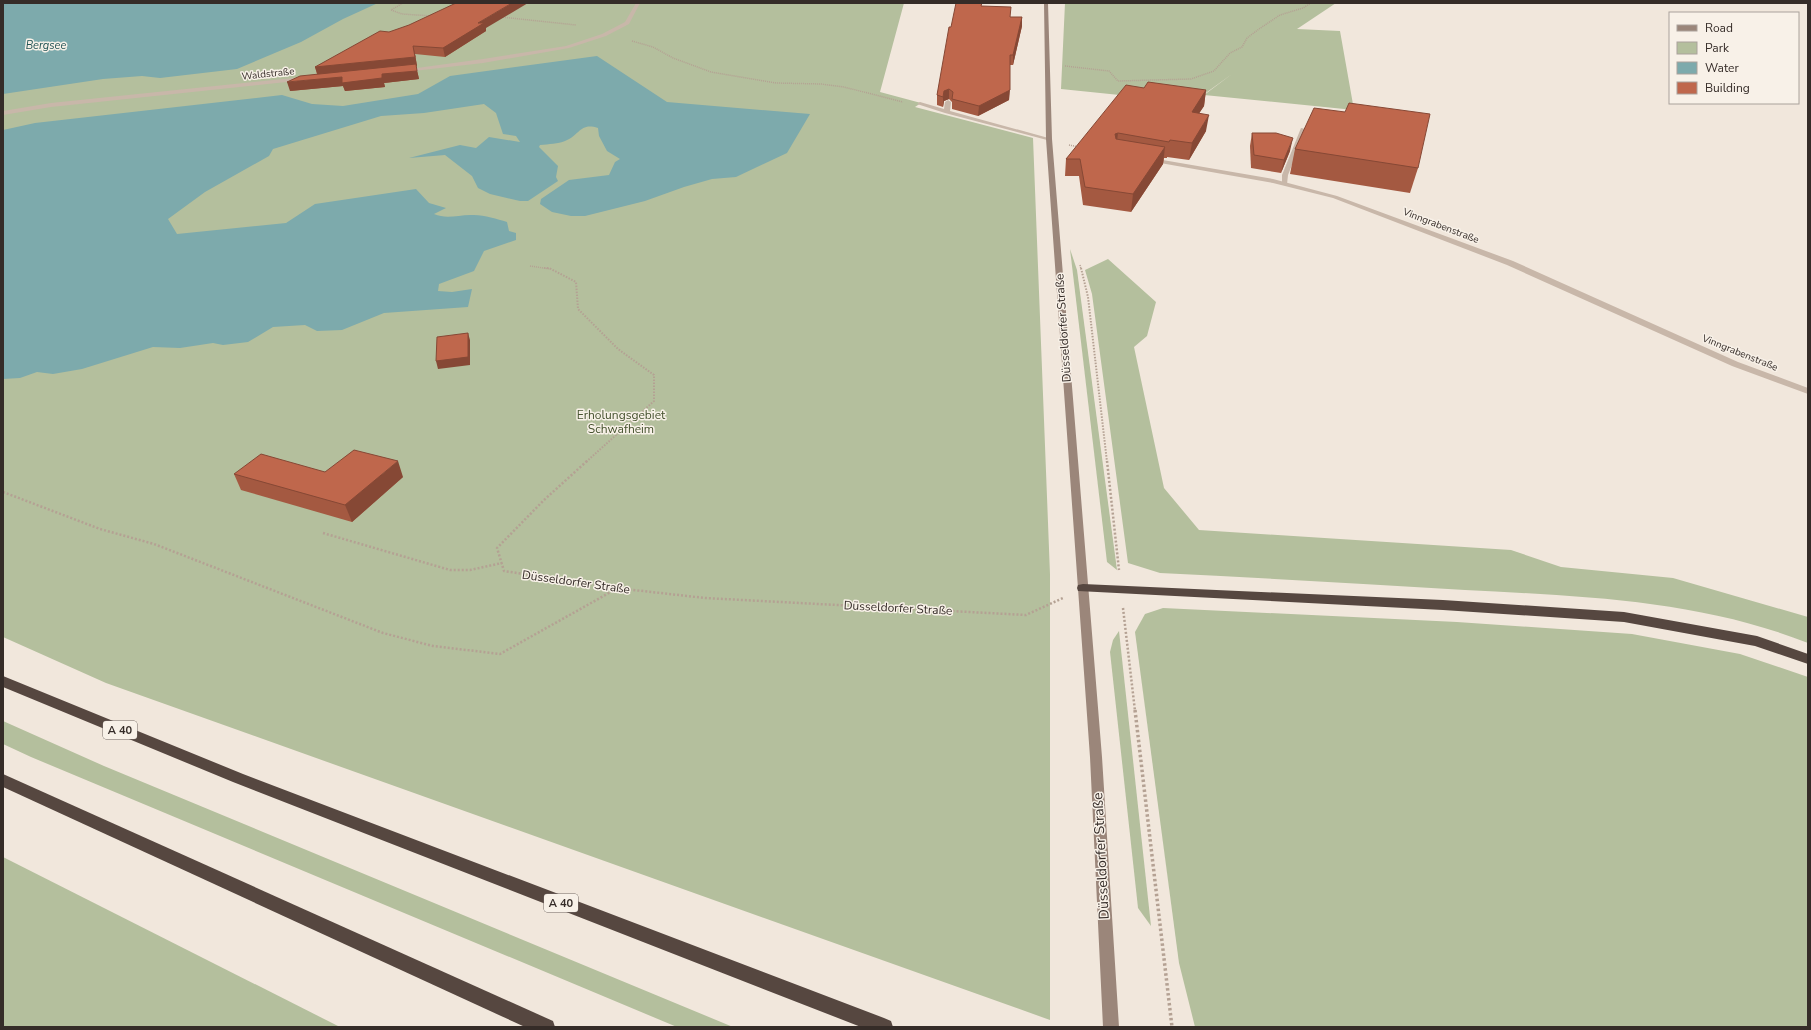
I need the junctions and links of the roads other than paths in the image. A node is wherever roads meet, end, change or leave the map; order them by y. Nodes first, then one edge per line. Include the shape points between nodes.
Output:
1 (638, 3) edge
2 (1046, 3) edge
3 (395, 71) edge
4 (309, 79) edge
5 (948, 102) edge
6 (920, 104) road end
7 (947, 112) junction
8 (3, 113) edge
9 (1303, 129) edge
10 (1049, 139) junction
11 (1147, 159) edge
12 (1284, 184) junction
13 (1808, 391) edge
14 (1083, 588) junction
15 (1808, 658) edge
16 (3, 681) edge
17 (3, 780) edge
18 (504, 1009) junction
19 (535, 1027) edge
20 (546, 1027) edge
21 (884, 1027) edge
22 (1110, 1027) edge

1 - 3 street via 627,22 612,31 567,47 504,58
2 - 10 main road, Düsseldorfer Straße
4 - 8 street, Waldstraße via 51,105
5 - 7 street
6 - 7 street
7 - 10 street
9 - 12 street
10 - 14 main road, Düsseldorfer Straße
11 - 12 street, Vinngrabenstraße
12 - 13 street, Vinngrabenstraße via 1335,197 1510,263 1735,364
14 - 15 highway via 1443,605 1624,617 1757,641
14 - 22 main road, Düsseldorfer Straße via 1096,757
16 - 21 highway, A 40 via 238,778
17 - 18 highway
18 - 19 highway
18 - 20 highway

